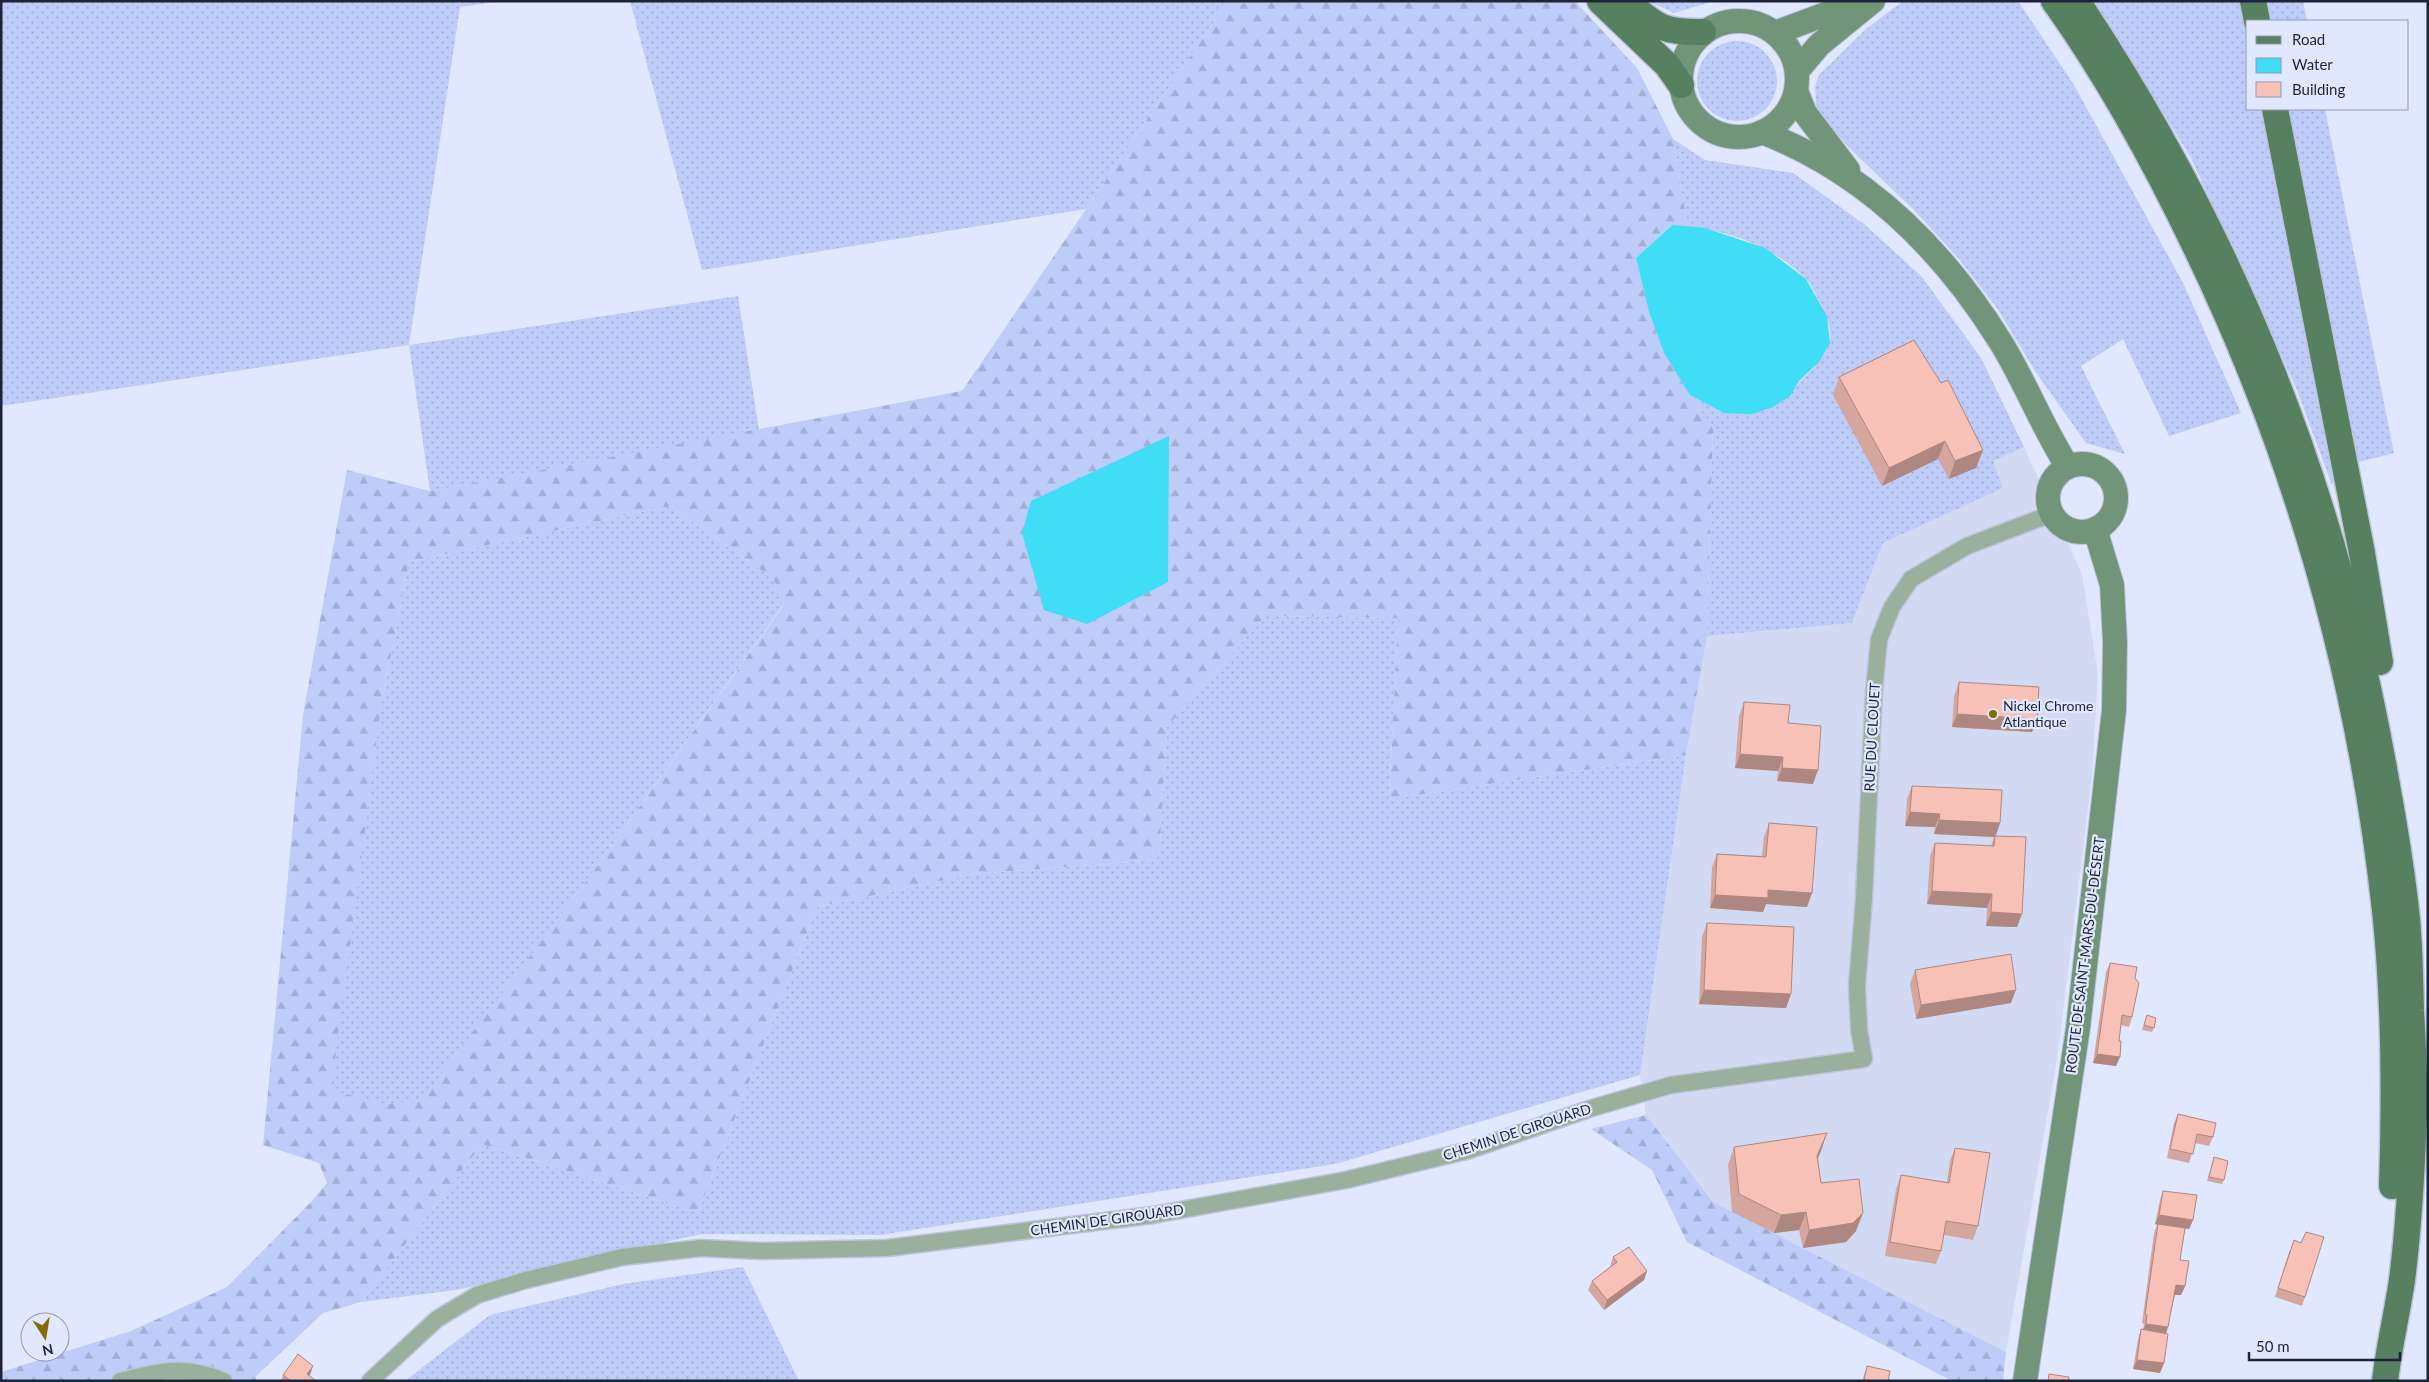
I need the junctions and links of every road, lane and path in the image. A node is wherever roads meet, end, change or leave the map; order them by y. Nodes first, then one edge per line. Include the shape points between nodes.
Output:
1 (1600, 1) edge
2 (1626, 1) edge
3 (1860, 1) edge
4 (1873, 1) edge
5 (2054, 1) edge
6 (2076, 1) edge
7 (2253, 1) edge
8 (2257, 20) edge
9 (1703, 32) junction
10 (1775, 32) junction
11 (1796, 81) junction
12 (1681, 85) junction
13 (2275, 110) edge
14 (1762, 132) junction
15 (1864, 188) junction
16 (2068, 467) junction
17 (2051, 514) junction
18 (2095, 529) junction
19 (2407, 913) junction
20 (1864, 1058) joint
21 (2392, 1327) junction
22 (120, 1381) edge
23 (224, 1381) edge
24 (370, 1381) edge
25 (2025, 1381) edge
26 (2385, 1381) edge

1 - 12 main road via 1667,65
2 - 9 main road via 1655,26 1680,32
3 - 10 main road
4 - 11 main road via 1819,45
5 - 21 main road via 2124,111 2178,210 2227,312 2280,446 2331,611 2365,766 2385,913 2395,1091 2390,1260
6 - 19 main road via 2118,63 2169,152 2235,281 2290,413 2318,496 2372,699
7 - 8 main road
9 - 10 main road via 1733,20 1750,21
9 - 12 main road via 1690,47 1682,65
10 - 11 main road via 1793,56
11 - 14 main road via 1789,108 1778,122
11 - 15 main road via 1805,113 1839,161
12 - 14 main road via 1685,102 1695,118 1710,129 1726,136 1745,137
13 - 19 main road via 2362,553 2410,865
14 - 15 main road via 1836,168
15 - 16 main road via 1904,221 1963,290 2000,340 2050,439
16 - 17 main road via 2058,473 2048,492
16 - 18 main road via 2089,465 2103,472 2113,485 2115,506 2104,524
17 - 18 main road via 2057,522 2075,532
17 - 20 street, RUE DU CLOUET via 1967,546 1911,579 1892,607 1879,639 1858,985 1859,1029
18 - 25 main road, ROUTE DE SAINT-MARS-DU-DÉSERT via 2112,585 2114,710 2078,1028
19 - 21 main road via 2414,1110 2403,1263
20 - 24 street, CHEMIN DE GIROUARD via 1671,1085 1470,1150 1346,1180 1153,1215 887,1248 701,1248 622,1257 478,1295 437,1319
21 - 26 main road
22 - 23 street via 176,1370 194,1370

